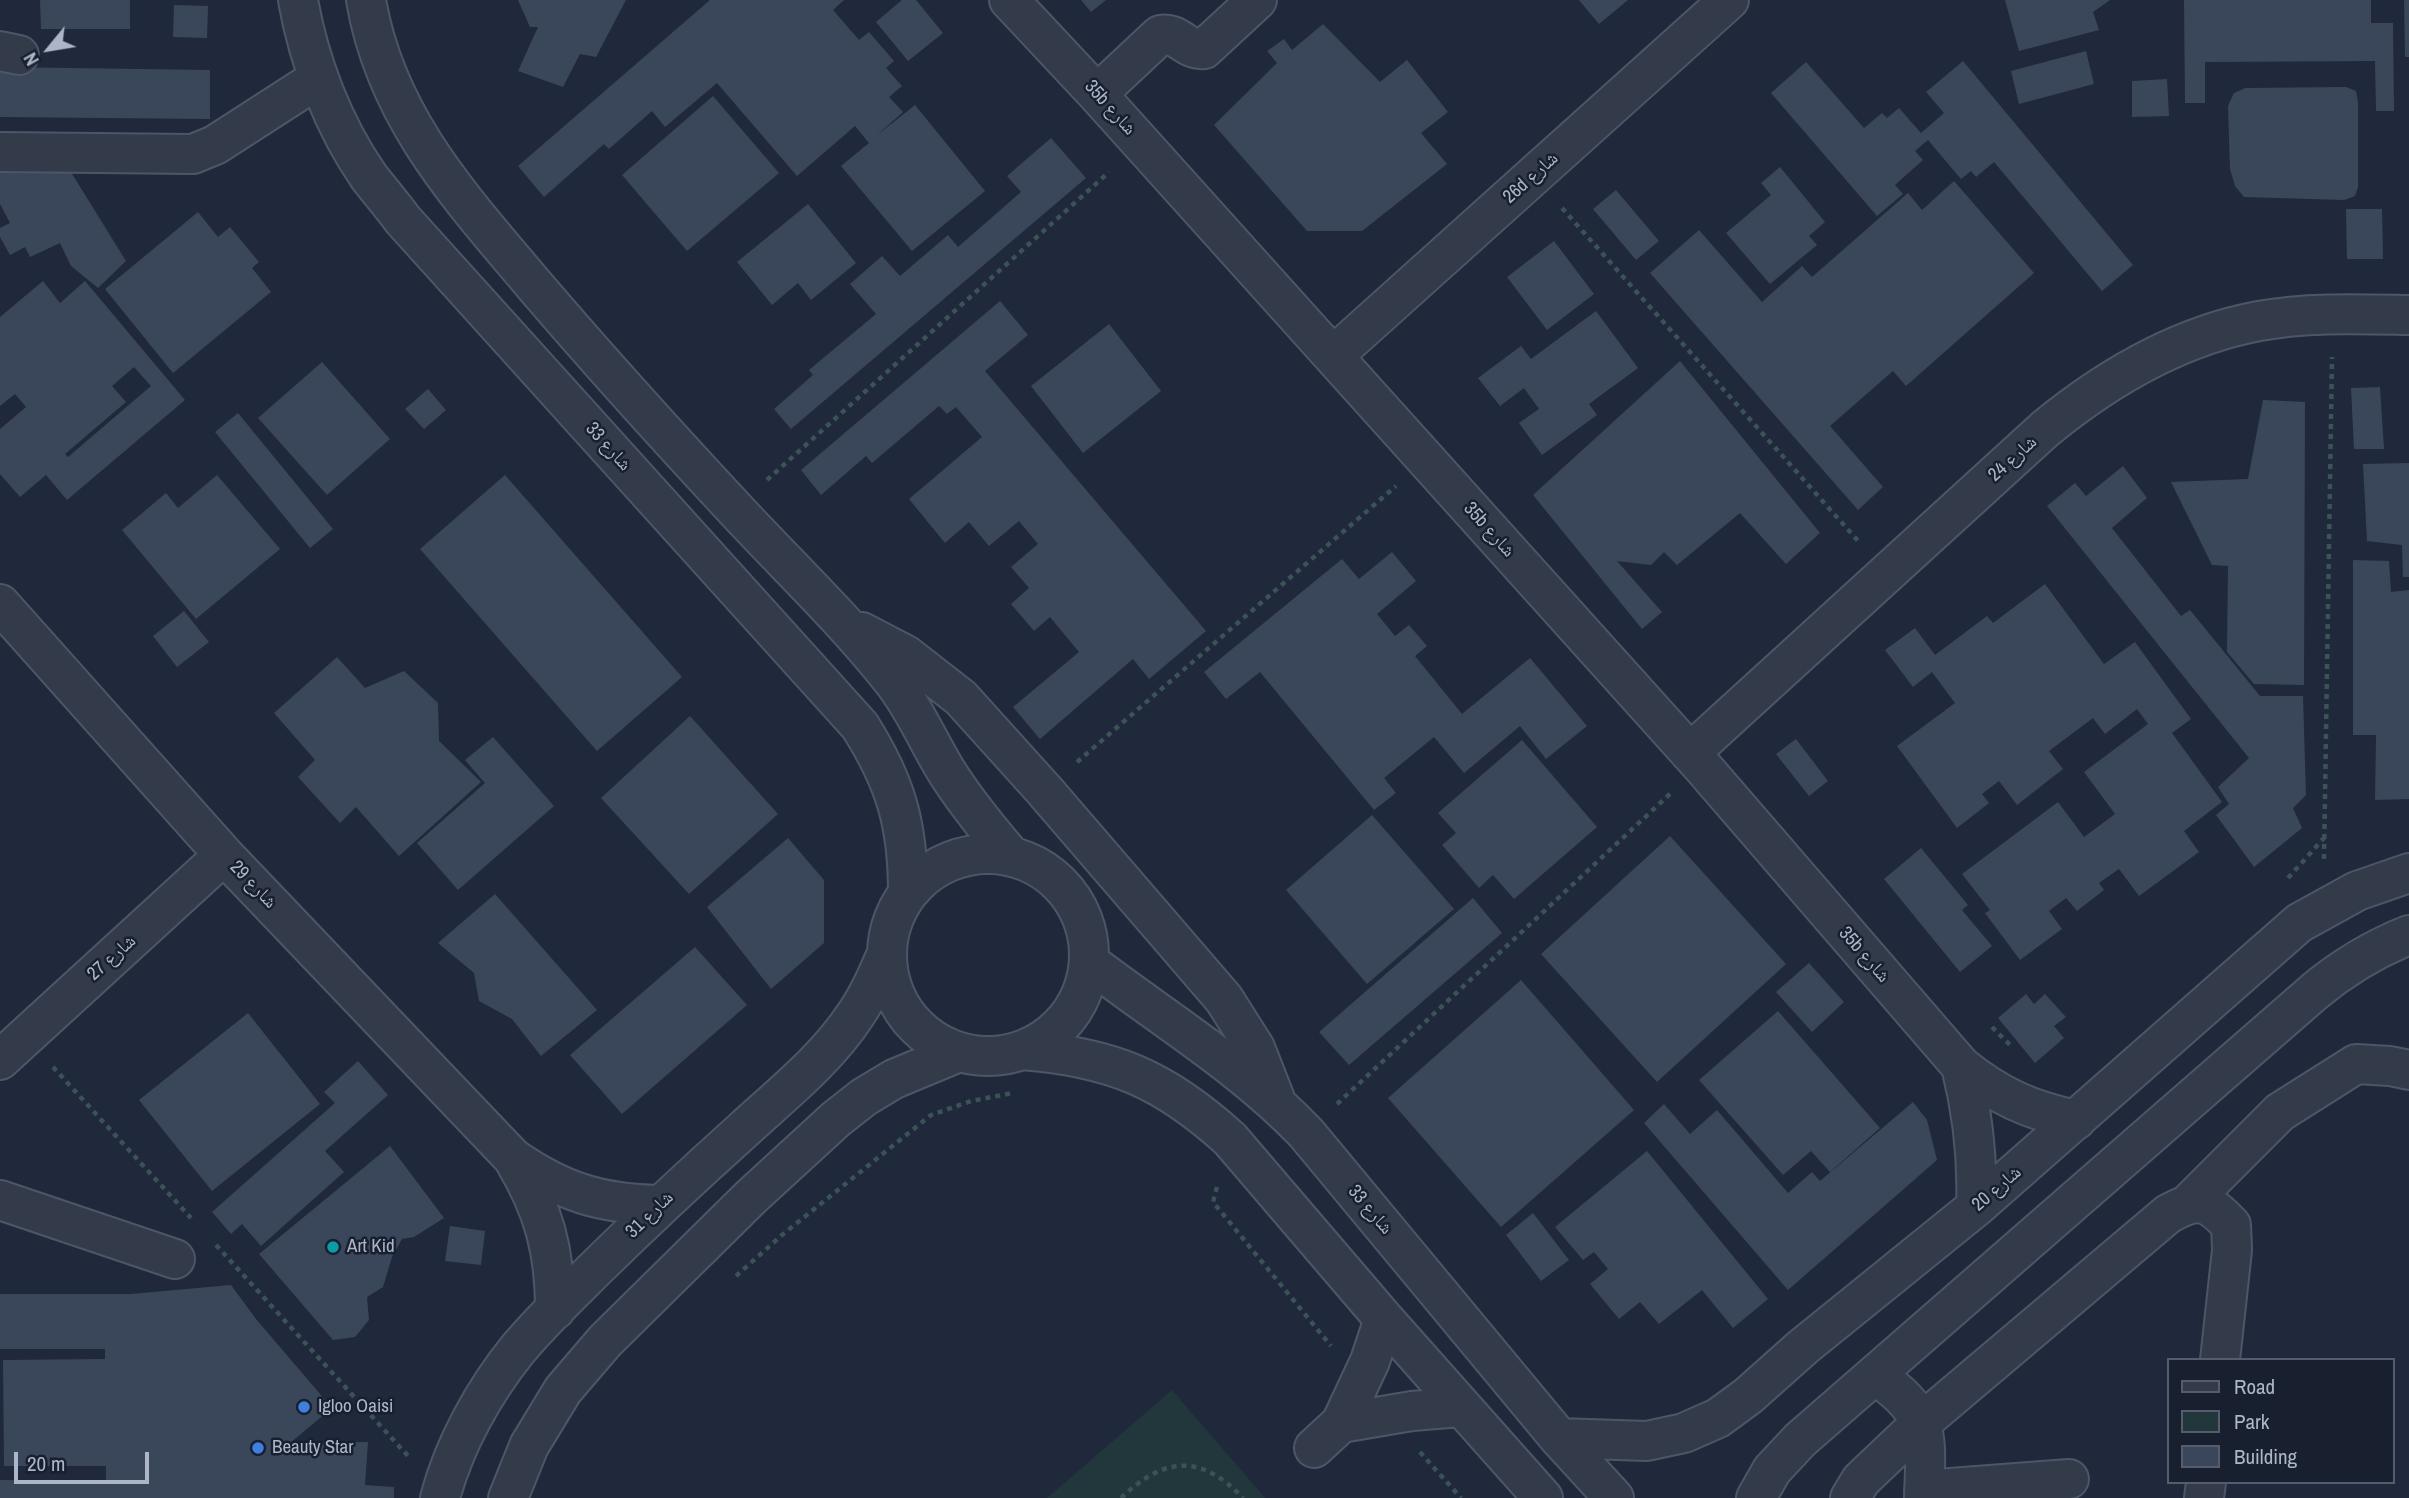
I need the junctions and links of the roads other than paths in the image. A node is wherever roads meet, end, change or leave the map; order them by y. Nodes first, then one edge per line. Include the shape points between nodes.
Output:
1 (298, 0) edge
2 (366, 0) edge
3 (1010, 0) edge
4 (1257, 0) edge
5 (1729, 0) edge
6 (318, 78) junction
7 (1097, 94) junction
8 (0, 152) edge
9 (2409, 315) edge
10 (1333, 356) junction
11 (0, 604) edge
12 (844, 624) junction
13 (1696, 759) junction
14 (224, 855) junction
15 (1011, 856) junction
16 (2409, 873) edge
17 (908, 893) junction
18 (2409, 935) edge
19 (887, 953) junction
20 (1089, 962) junction
21 (13, 1048) edge
22 (1023, 1050) junction
23 (959, 1052) junction
24 (1961, 1066) junction
25 (2409, 1070) edge
26 (1276, 1101) junction
27 (2076, 1120) junction
28 (513, 1158) junction
29 (0, 1200) edge
30 (2190, 1202) junction
31 (660, 1205) junction
32 (1976, 1207) junction
33 (175, 1259) dead end
34 (555, 1310) junction
35 (1384, 1319) junction
36 (2220, 1358) edge
37 (1875, 1375) junction
38 (1461, 1407) junction
39 (1921, 1423) junction
40 (1559, 1438) junction
41 (2069, 1479) dead end
42 (1924, 1494) edge
43 (441, 1495) edge
44 (508, 1498) edge
45 (1543, 1498) edge
46 (1614, 1498) edge
47 (1756, 1498) edge
48 (1850, 1498) edge

1 - 6 street, شارع 33
2 - 12 street via 383,63 404,112 454,189 649,416
3 - 7 street, 35b شارع
4 - 7 street via 1204,49 1189,47 1177,36 1160,36
5 - 10 street, 26d شارع
6 - 8 street via 215,145 193,154
6 - 17 street, شارع 33 via 369,176 403,219 860,726 894,788 903,822
7 - 10 street, 35b شارع
9 - 13 street, شارع 24 via 2332,314 2260,321 2182,344 2110,381 2045,429 1887,573
10 - 13 street, 35b شارع
11 - 14 street, شارع 29
12 - 15 street via 891,679 966,801
12 - 26 street via 906,655 961,698 1224,999 1255,1048
13 - 24 street, 35b شارع
14 - 21 street, شارع 27
14 - 28 street, شارع 29
15 - 17 street via 965,856 943,864
15 - 20 street via 1053,877 1069,894 1088,938
16 - 27 street, شارع 20 via 2323,908 2277,942
17 - 19 street via 889,932
18 - 37 street via 2343,968 2315,991
19 - 23 street via 890,979 915,1025
19 - 31 street, شارع 31 via 856,1015 835,1042
20 - 22 street via 1076,1006 1062,1025 1044,1041
20 - 26 street, شارع 33
22 - 23 street via 991,1056
22 - 35 street via 1099,1061 1136,1073 1202,1114 1230,1139
23 - 44 street via 894,1079 836,1119 605,1340 564,1390 529,1446
24 - 27 street, 35b شارع via 2015,1102
24 - 32 street, 35b شارع via 1975,1136
25 - 30 street via 2356,1064 2280,1112
26 - 40 street, شارع 33
27 - 32 street, شارع 20
28 - 31 street, شارع 29 via 567,1190 629,1204
28 - 34 street, شارع 29 via 530,1186 551,1246
29 - 33 street
30 - 36 street via 2214,1207 2231,1225
30 - 39 street via 2168,1214
31 - 34 street, شارع 31
32 - 40 street, شارع 20 via 1718,1418 1684,1433 1647,1441
34 - 43 street, شارع 31 via 517,1350 486,1394
35 - 38 street
35 - 38 street via 1361,1381 1327,1435 1387,1415
37 - 39 street via 1912,1405
37 - 47 street via 1800,1440 1772,1470
38 - 45 street
39 - 42 street via 1926,1444
39 - 48 street via 1861,1480
40 - 46 street, شارع 33
41 - 42 street

